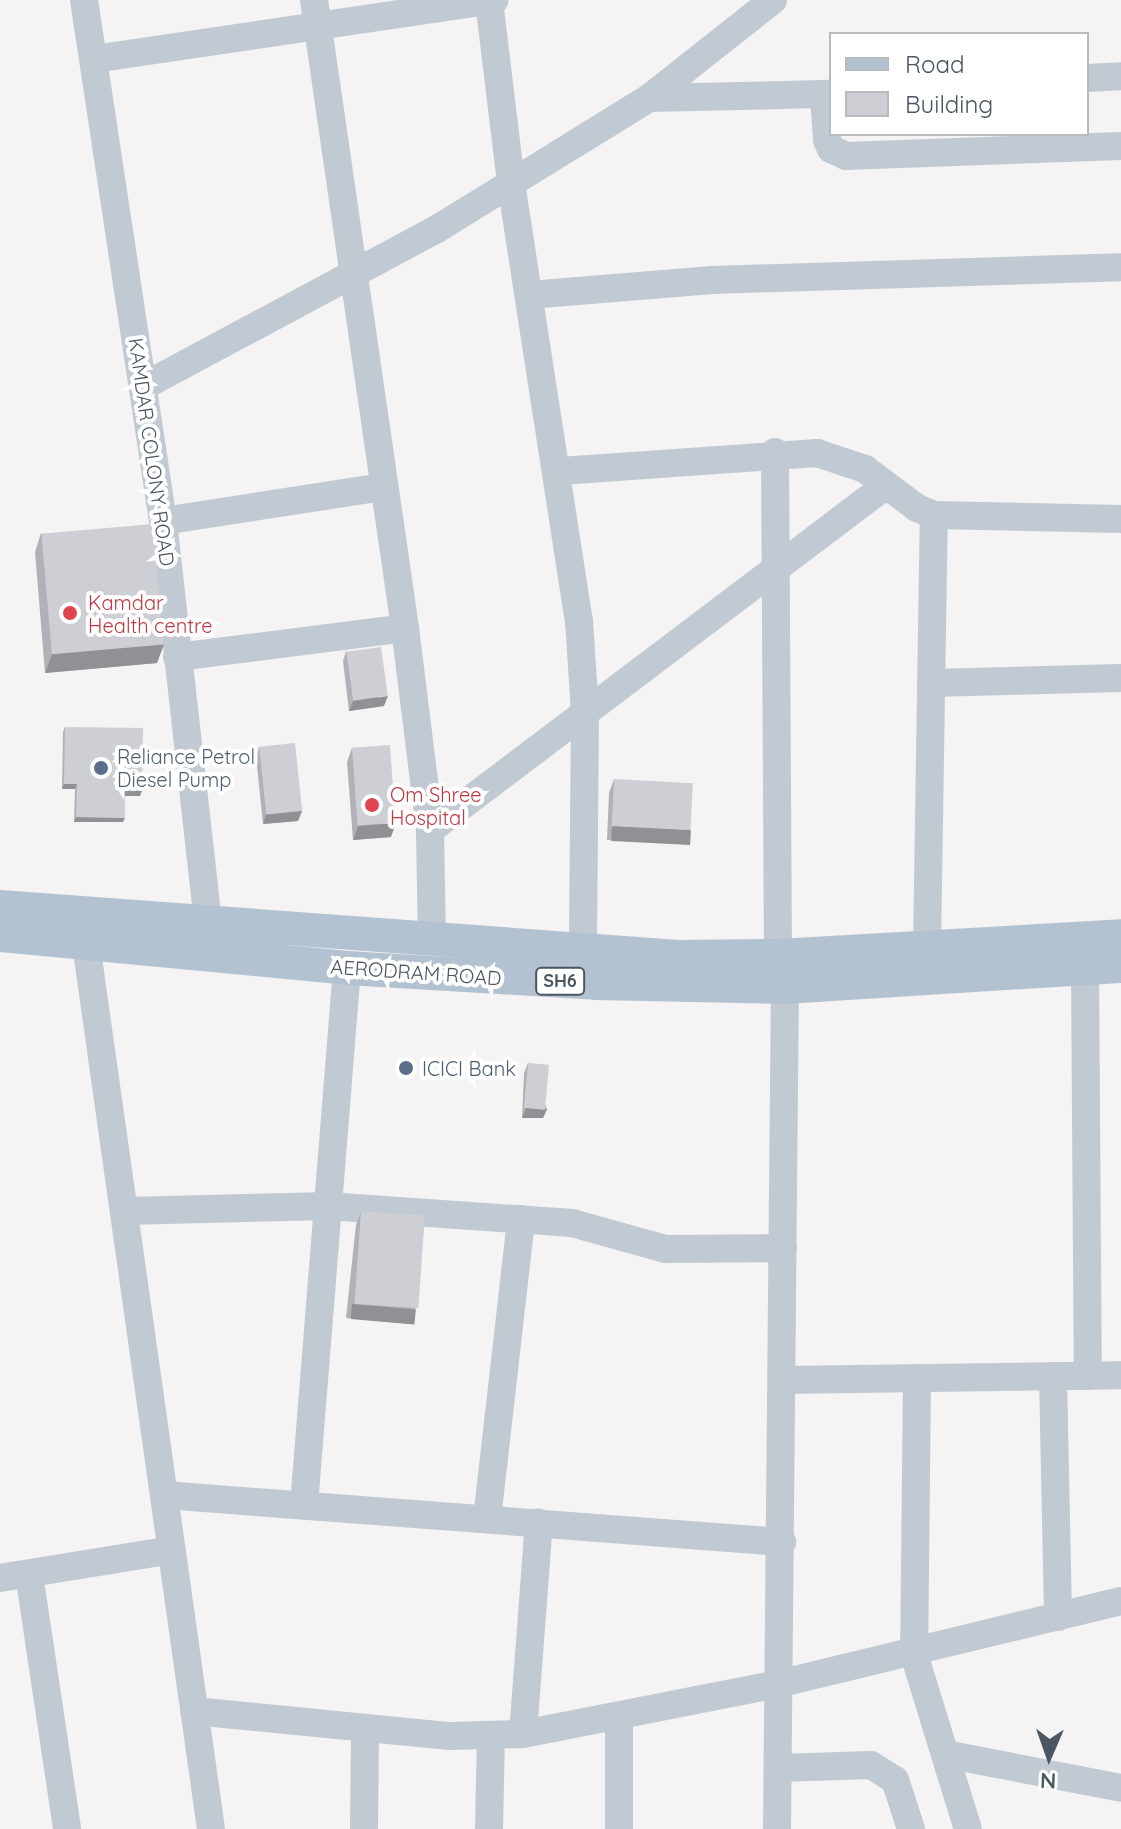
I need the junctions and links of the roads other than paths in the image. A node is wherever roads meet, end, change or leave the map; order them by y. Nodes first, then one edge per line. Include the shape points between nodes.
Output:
1 (84, 0) edge
2 (495, 0) edge
3 (773, 0) edge
4 (489, 1) edge
5 (316, 13) edge
6 (94, 59) junction
7 (1121, 76) edge
8 (1089, 78) edge
9 (827, 95) edge
10 (649, 98) junction
11 (1121, 146) edge
12 (511, 183) junction
13 (1121, 267) edge
14 (351, 276) junction
15 (529, 295) junction
16 (144, 386) junction
17 (775, 452) junction
18 (560, 471) junction
19 (885, 486) junction
20 (383, 487) junction
21 (934, 515) junction
22 (1121, 519) edge
23 (163, 521) junction
24 (775, 566) junction
25 (405, 628) junction
26 (177, 657) junction
27 (1121, 678) edge
28 (931, 683) junction
29 (585, 712) junction
30 (430, 830) junction
31 (0, 907) edge
32 (0, 935) edge
33 (1121, 936) edge
34 (209, 940) junction
35 (432, 941) junction
36 (86, 944) junction
37 (927, 948) junction
38 (583, 952) junction
39 (1121, 966) edge
40 (347, 968) junction
41 (1085, 969) junction
42 (781, 972) junction
43 (328, 1206) junction
44 (124, 1211) junction
45 (521, 1219) junction
46 (783, 1248) junction
47 (1121, 1375) edge
48 (1053, 1376) junction
49 (1088, 1376) junction
50 (917, 1378) junction
51 (783, 1380) junction
52 (164, 1495) junction
53 (304, 1505) junction
54 (487, 1519) junction
55 (539, 1523) junction
56 (782, 1542) junction
57 (172, 1550) junction
58 (29, 1574) junction
59 (0, 1578) edge
60 (1121, 1601) edge
61 (1058, 1617) junction
62 (914, 1654) junction
63 (782, 1683) junction
64 (194, 1711) junction
65 (619, 1716) junction
66 (365, 1728) junction
67 (523, 1734) junction
68 (491, 1737) junction
69 (945, 1754) junction
70 (779, 1768) junction
71 (1121, 1788) edge
72 (67, 1829) edge
73 (211, 1829) edge
74 (364, 1829) edge
75 (489, 1829) edge
76 (619, 1829) edge
77 (777, 1829) edge
78 (911, 1829) edge
79 (968, 1829) edge

1 - 6 street, KAMDAR COLONY ROAD
2 - 4 street
3 - 10 street
4 - 5 street
4 - 12 street
5 - 6 street
5 - 14 street
6 - 16 street, KAMDAR COLONY ROAD via 111,201
7 - 8 street
9 - 10 street
9 - 11 street via 827,140 831,149 846,156
10 - 12 street
12 - 14 street
12 - 15 street
13 - 15 street via 712,280
14 - 16 street
14 - 20 street
15 - 18 street
16 - 23 street, KAMDAR COLONY ROAD
17 - 18 street
17 - 19 street via 844,458
17 - 24 street
18 - 29 street
19 - 21 street
19 - 24 street
20 - 23 street
20 - 25 street
21 - 22 street
21 - 28 street
23 - 26 street, KAMDAR COLONY ROAD
24 - 29 street
24 - 42 street
25 - 26 street
25 - 30 street
26 - 34 street, KAMDAR COLONY ROAD
27 - 28 street
28 - 37 street
29 - 30 street
29 - 38 street
30 - 35 street
31 - 34 main road, AERODRAM ROAD / SH6
32 - 36 main road, AERODRAM ROAD / SH6
33 - 37 main road, AERODRAM ROAD / SH6
34 - 35 main road, AERODRAM ROAD / SH6
34 - 36 main road, AERODRAM ROAD / SH6
34 - 40 main road, AERODRAM ROAD / SH6
35 - 38 main road, AERODRAM ROAD / SH6
36 - 44 street
37 - 42 main road, AERODRAM ROAD / SH6
38 - 42 main road, AERODRAM ROAD / SH6
39 - 41 main road, AERODRAM ROAD / SH6
40 - 42 main road, AERODRAM ROAD / SH6
40 - 43 street
41 - 42 main road, AERODRAM ROAD / SH6
41 - 49 street
42 - 46 street
43 - 44 street
43 - 45 street
43 - 53 street
44 - 52 street
45 - 46 street via 572,1223 665,1249
45 - 54 street
46 - 51 street
47 - 49 street
48 - 49 street
48 - 50 street
48 - 61 street
50 - 51 street
50 - 62 street
51 - 56 street
52 - 53 street
52 - 57 street
53 - 54 street
54 - 55 street
55 - 56 street
55 - 67 street
56 - 63 street
57 - 58 street
57 - 64 street
58 - 59 street
58 - 72 street
60 - 61 street
61 - 62 street
62 - 63 street
62 - 69 street
63 - 65 street
63 - 70 street
64 - 66 street
64 - 73 street
65 - 67 street
65 - 76 street
66 - 68 street
66 - 74 street
67 - 68 street
68 - 75 street
69 - 71 street
69 - 79 street
70 - 77 street
70 - 78 street via 871,1765 895,1780

